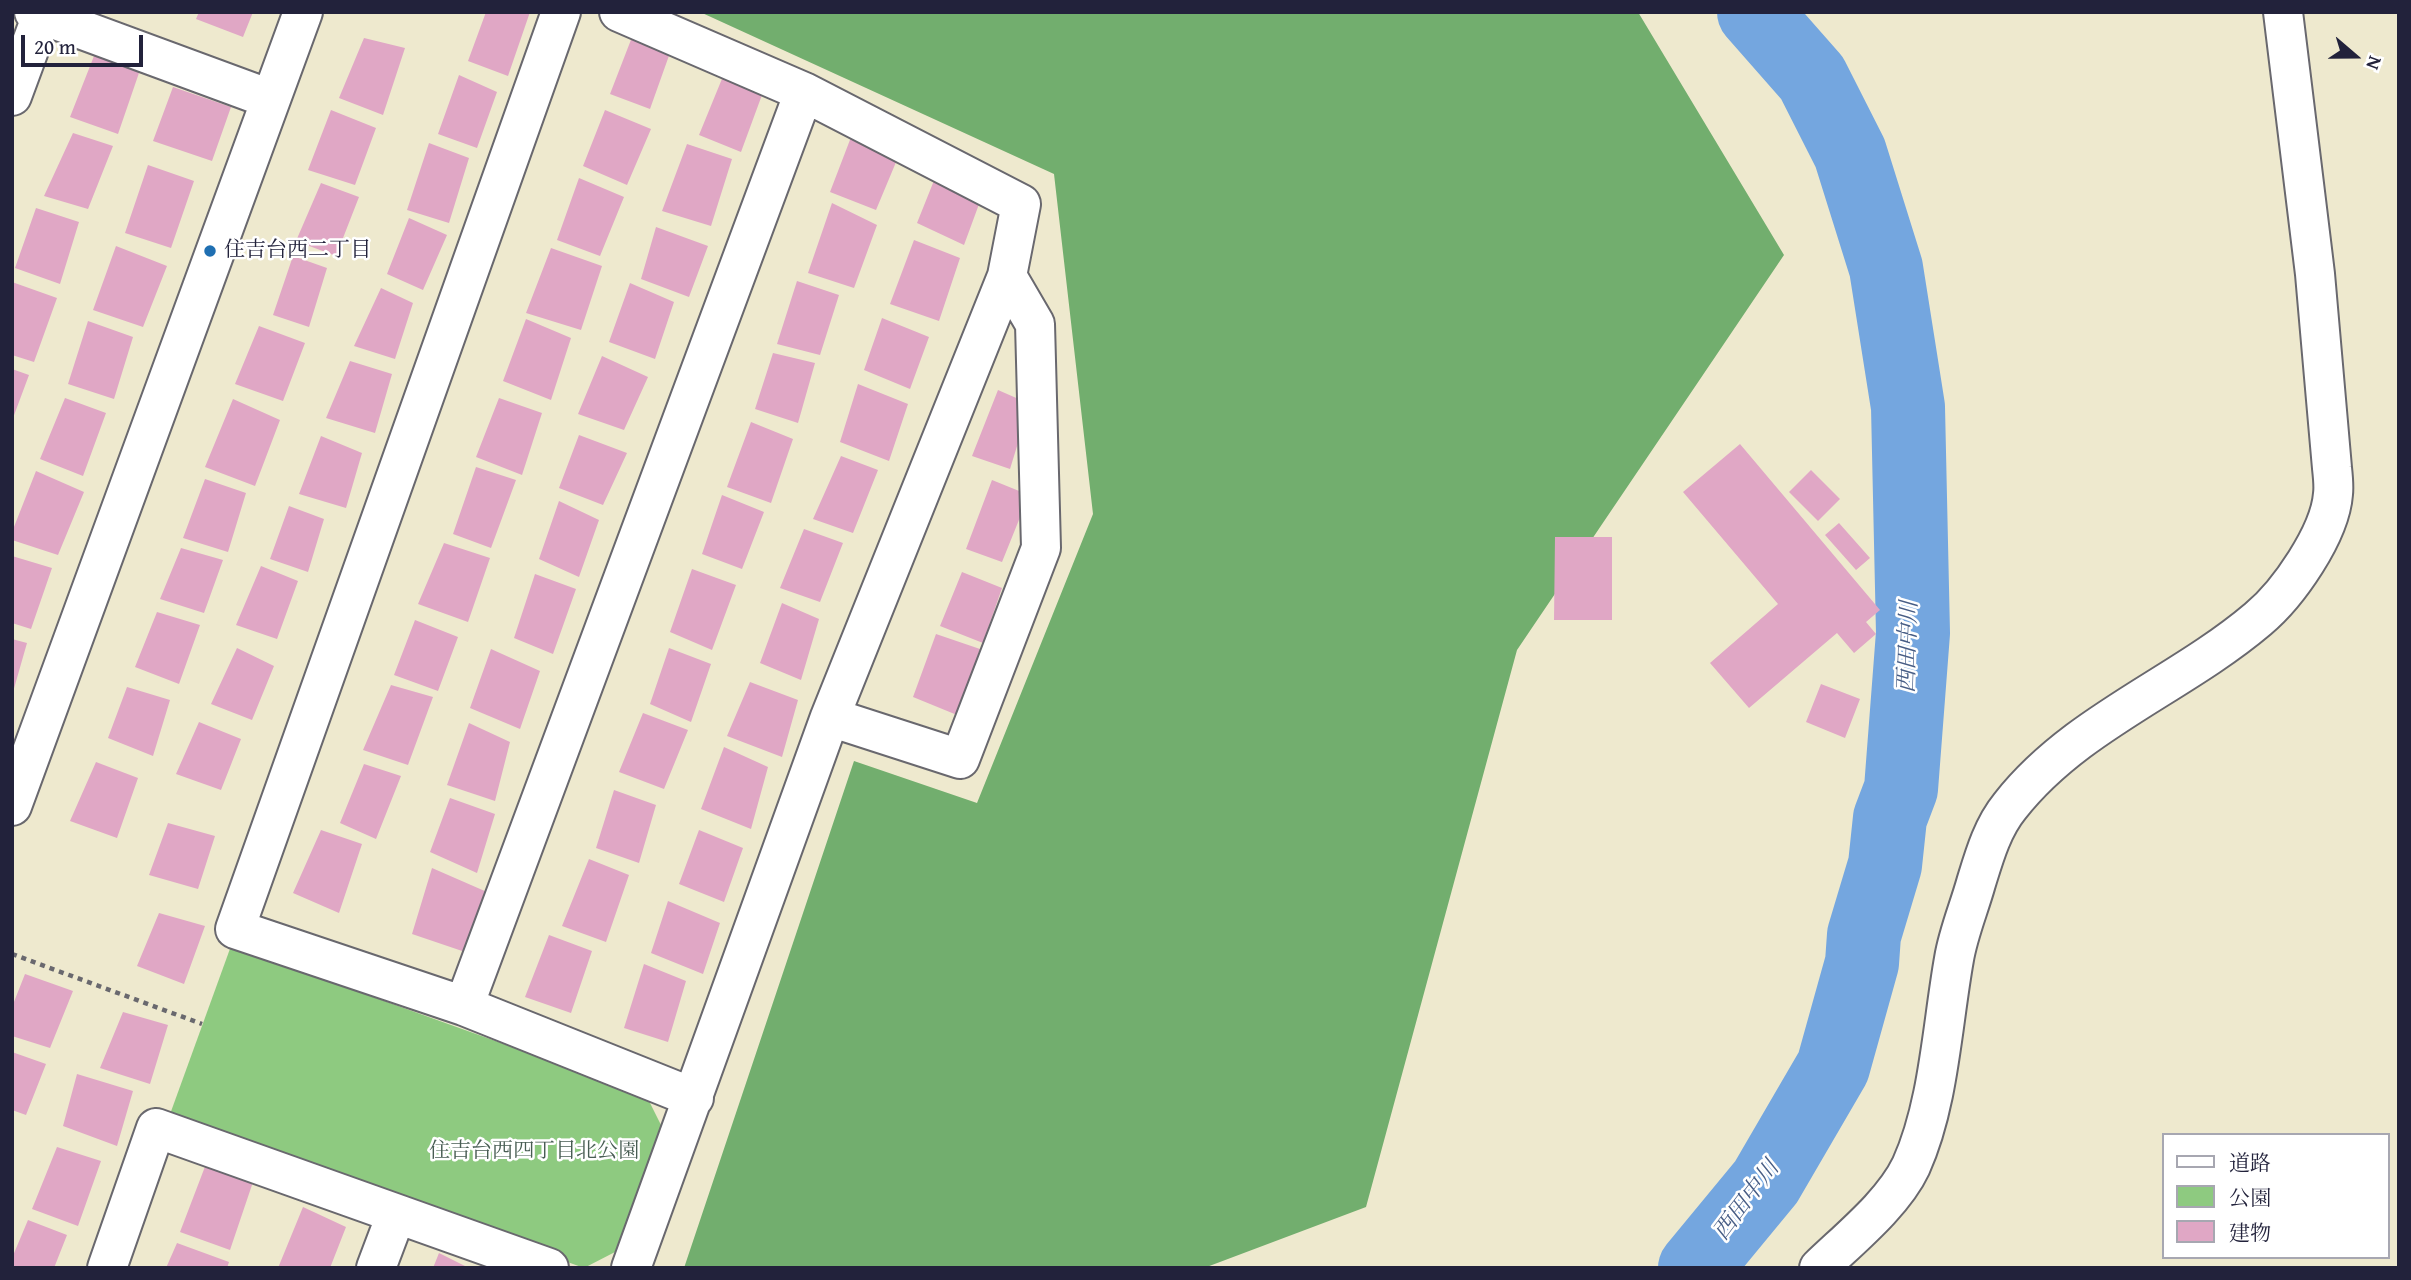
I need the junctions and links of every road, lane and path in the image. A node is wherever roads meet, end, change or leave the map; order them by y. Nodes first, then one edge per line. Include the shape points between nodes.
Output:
1 (303, 12) edge
2 (561, 12) edge
3 (619, 12) edge
4 (2283, 12) edge
5 (40, 13) edge
6 (804, 92) junction
7 (12, 96) edge
8 (270, 99) junction
9 (1007, 276) junction
10 (830, 717) junction
11 (12, 806) edge
12 (12, 954) edge
13 (464, 1006) junction
14 (202, 1024) dead end
15 (694, 1098) junction
16 (396, 1214) junction
17 (107, 1268) edge
18 (376, 1268) edge
19 (549, 1268) edge
20 (631, 1268) edge
21 (1819, 1268) edge

1 - 8 street
2 - 13 street via 235,929
3 - 6 street
4 - 21 street via 2315,274 2332,468 2333,496 2324,526 2289,587 2259,619 2083,737 2008,807 1987,847 1954,955 1925,1126 1910,1168 1884,1204
5 - 7 street
5 - 8 street
6 - 9 street via 1021,204
6 - 13 street
8 - 11 street
9 - 10 street
9 - 10 street via 1035,324 1041,548 960,759
10 - 15 street
12 - 14 path
13 - 15 street
15 - 20 street
16 - 17 street via 156,1128
16 - 18 street
16 - 19 street

